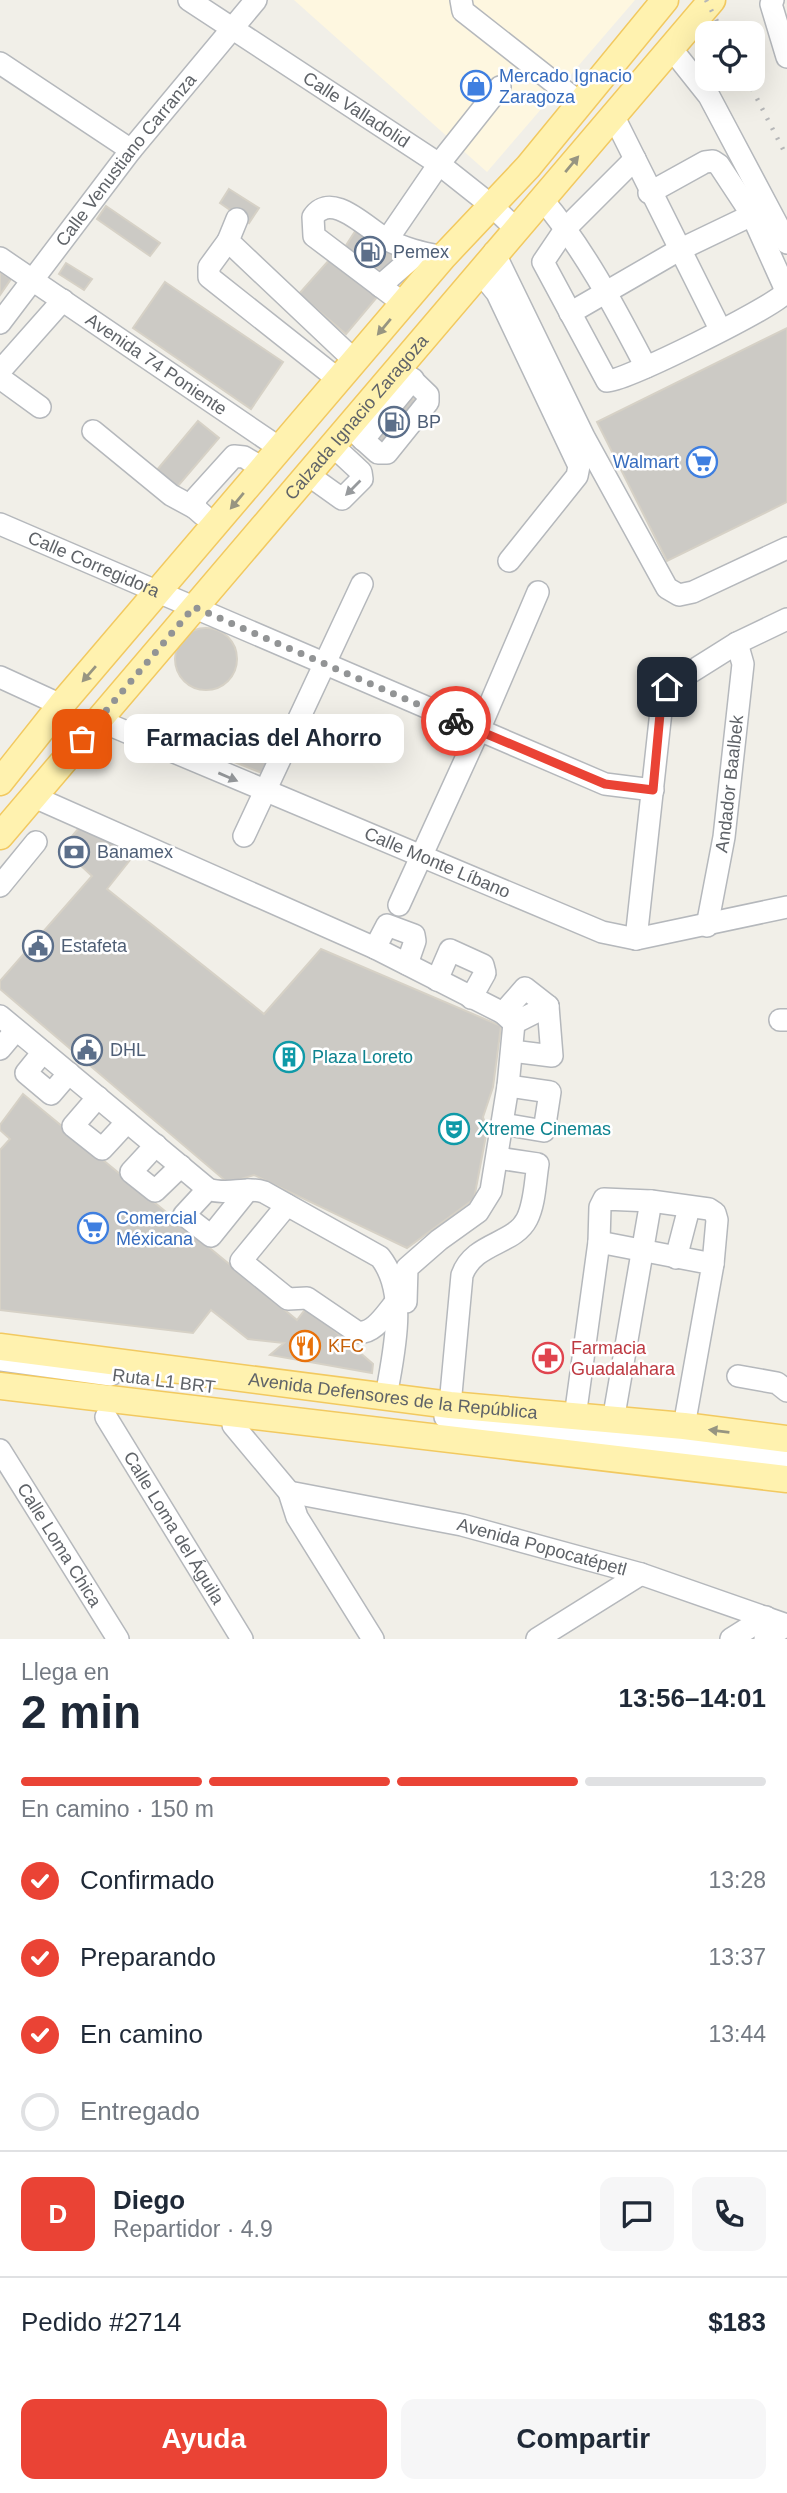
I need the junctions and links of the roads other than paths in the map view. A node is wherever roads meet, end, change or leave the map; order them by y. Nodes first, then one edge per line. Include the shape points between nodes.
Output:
1 (189, 0) edge
2 (256, 0) edge
3 (461, 0) edge
4 (665, 0) edge
5 (712, 0) edge
6 (773, 0) edge
7 (230, 28) junction
8 (670, 47) junction
9 (787, 57) edge
10 (0, 62) edge
11 (500, 87) dead end
12 (580, 103) junction
13 (613, 116) junction
14 (131, 150) junction
15 (635, 159) junction
16 (439, 164) junction
17 (528, 167) junction
18 (649, 193) junction
19 (492, 206) junction
20 (528, 215) junction
21 (752, 215) junction
22 (354, 218) junction
23 (237, 219) dead end
24 (566, 228) junction
25 (387, 240) junction
26 (228, 241) junction
27 (787, 243) edge
28 (330, 249) junction
29 (680, 250) junction
30 (431, 254) junction
31 (0, 258) edge
32 (486, 261) junction
33 (31, 279) junction
34 (380, 286) junction
35 (607, 293) junction
36 (63, 300) junction
37 (404, 303) junction
38 (570, 313) junction
39 (0, 323) edge
40 (720, 329) junction
41 (646, 367) junction
42 (347, 370) junction
43 (0, 371) edge
44 (405, 373) junction
45 (0, 378) edge
46 (40, 407) dead end
47 (93, 431) dead end
48 (348, 437) junction
49 (272, 459) junction
50 (307, 474) junction
51 (195, 508) junction
52 (0, 524) edge
53 (216, 526) junction
54 (787, 548) edge
55 (509, 561) dead end
56 (362, 584) dead end
57 (161, 592) junction
58 (538, 592) dead end
59 (194, 607) junction
60 (787, 619) edge
61 (737, 643) junction
62 (327, 665) junction
63 (0, 677) edge
64 (61, 705) junction
65 (98, 720) junction
66 (480, 730) junction
67 (0, 782) edge
68 (653, 790) junction
69 (264, 792) junction
70 (32, 796) junction
71 (0, 836) edge
72 (244, 836) dead end
73 (36, 842) dead end
74 (420, 858) junction
75 (0, 886) edge
76 (399, 905) dead end
77 (787, 907) edge
78 (706, 926) junction
79 (636, 939) junction
80 (375, 948) junction
81 (407, 964) junction
82 (437, 980) junction
83 (471, 998) junction
84 (508, 1018) junction
85 (8, 1023) edge
86 (0, 1049) edge
87 (512, 1051) junction
88 (508, 1086) junction
89 (98, 1097) junction
90 (127, 1122) junction
91 (503, 1124) junction
92 (156, 1145) junction
93 (498, 1158) junction
94 (181, 1166) junction
95 (208, 1189) junction
96 (248, 1190) junction
97 (652, 1201) junction
98 (287, 1205) junction
99 (689, 1208) junction
100 (599, 1242) junction
101 (644, 1252) junction
102 (676, 1258) junction
103 (713, 1264) junction
104 (395, 1303) junction
105 (0, 1347) edge
106 (0, 1360) edge
107 (0, 1372) edge
108 (738, 1376) dead end
109 (0, 1386) edge
110 (787, 1391) edge
111 (386, 1397) junction
112 (416, 1400) junction
113 (450, 1405) junction
114 (106, 1417) dead end
115 (575, 1417) junction
116 (613, 1421) junction
117 (233, 1425) dead end
118 (684, 1426) junction
119 (787, 1439) edge
120 (0, 1450) edge
121 (787, 1460) edge
122 (779, 1475) edge
123 (289, 1492) junction
124 (787, 1494) edge
125 (641, 1574) junction
126 (787, 1625) edge
127 (763, 1632) edge
128 (118, 1639) edge
129 (242, 1639) edge
130 (373, 1639) edge
131 (537, 1639) edge
132 (730, 1639) edge

1 - 7 street, Calle Valladolid
2 - 7 street, Calle Venustiano Carranza
3 - 12 street via 463,11
4 - 12 main road, Calzada Ignacio Zaragoza
5 - 8 main road, Calzada Ignacio Zaragoza
6 - 9 street via 775,27
7 - 14 street, Calle Venustiano Carranza
7 - 16 street, Calle Valladolid
8 - 13 main road, Calzada Ignacio Zaragoza
8 - 27 street via 709,96
10 - 14 street
11 - 16 street
12 - 17 main road, Calzada Ignacio Zaragoza
13 - 15 street
20 -> 13 main road, Calzada Ignacio Zaragoza
14 - 33 street, Calle Venustiano Carranza
15 - 18 street
15 - 24 street
16 - 19 street, Calle Valladolid
16 - 25 street
17 - 19 main road, Calzada Ignacio Zaragoza
17 - 20 main road via 520,200
18 - 21 street via 713,161
18 - 29 street
19 - 20 street, Calle Valladolid
19 - 30 main road, Calzada Ignacio Zaragoza
20 - 24 street, Calle Valladolid
20 - 32 main road, Calzada Ignacio Zaragoza
21 - 29 street
21 - 40 street via 784,293
22 - 25 street
22 - 28 street
22 - 28 street via 340,209 318,210 313,217 314,236
23 - 26 street
24 - 35 street, Calle Valladolid
24 - 38 street via 543,262
25 - 30 street
26 - 42 street
26 - 42 street via 209,267 209,277
28 - 34 street
29 - 35 street
29 - 40 street
30 - 34 street
30 - 37 main road, Calzada Ignacio Zaragoza
31 - 33 street, Avenida 74 Poniente
32 - 44 main road, Calzada Ignacio Zaragoza
32 - 54 street via 667,588 679,595 692,592
32 - 55 street via 579,466 577,476
33 - 36 street, Avenida 74 Poniente
33 - 39 street, Calle Venustiano Carranza
34 - 37 street
35 - 38 street
35 - 41 street, Calle Valladolid
36 - 43 street
36 - 49 street, Avenida 74 Poniente
37 -> 42 main road, Calzada Ignacio Zaragoza
38 - 41 street via 607,381
40 - 41 street
42 - 49 main road, Calzada Ignacio Zaragoza
44 - 48 main road, Calzada Ignacio Zaragoza
44 - 48 street via 428,395 428,402 387,453
45 - 46 street
47 - 51 street via 171,495
48 - 50 main road, Calzada Ignacio Zaragoza
48 - 50 street via 353,462 328,491
49 - 51 street via 234,456 196,498
49 -> 53 main road, Calzada Ignacio Zaragoza
50 - 59 main road, Calzada Ignacio Zaragoza
51 - 53 street
52 - 57 street, Calle Corregidora
53 - 57 main road, Calzada Ignacio Zaragoza
56 - 62 street
57 - 59 street, Calle Corregidora
57 -> 64 main road, Calzada Ignacio Zaragoza
58 - 66 street
59 - 62 street, Calle Corregidora
59 - 65 main road, Calzada Ignacio Zaragoza
60 - 61 street
61 - 68 street via 663,693
61 - 78 street, Andador Baalbek via 743,664 724,837
62 - 66 street, Calle Corregidora
62 - 69 street
63 - 64 street
64 - 67 main road, Calzada Ignacio Zaragoza
65 -> 69 street, Calle Monte Líbano
65 - 70 main road, Calzada Ignacio Zaragoza
66 - 68 street, Calle Corregidora via 605,784
66 - 74 street
68 - 79 street
69 - 72 street
69 - 74 street, Calle Monte Líbano
70 - 71 main road, Calzada Ignacio Zaragoza
70 - 80 street
73 - 75 street
74 - 76 street
74 - 79 street, Calle Monte Líbano via 602,932
77 - 78 street, Calle Monte Líbano
78 - 79 street, Calle Monte Líbano
80 - 81 street
80 - 81 street via 387,925 414,935
81 - 82 street
82 - 83 street
82 - 83 street via 450,950 484,965 485,973
83 - 84 street
84 - 87 street
84 - 87 street via 548,1006 552,1056
85 - 86 street
85 - 89 street via 43,1052 26,1073 51,1094 69,1073
87 - 88 street
88 - 91 street
88 - 91 street via 550,1092 544,1131
89 - 90 street
89 - 90 street via 73,1126 102,1149
90 - 92 street
91 - 93 street
92 - 94 street
92 - 94 street via 131,1172 155,1192
93 - 112 street via 484,1207 407,1268 402,1374
93 - 113 street via 538,1164 531,1207 517,1230 467,1262
94 - 95 street
95 - 96 street
95 - 96 street via 184,1215 211,1236
96 - 98 street via 264,1192
97 - 99 street
97 - 100 street via 604,1199
97 - 101 street
98 - 104 street via 380,1257 388,1266
98 - 104 street via 241,1261 288,1299 307,1298 364,1334
99 - 102 street
99 - 103 street via 715,1213
100 - 101 street
100 - 115 street
101 - 102 street
101 - 116 street
102 - 103 street
103 - 118 street
104 - 111 street
105 - 111 main road, Avenida Defensores de la República
106 - 121 street, Ruta L1 BRT
107 - 122 street, Ruta L1 BRT
108 - 110 street via 777,1383
109 - 122 main road, Avenida Defensores de la República
111 - 112 main road, Avenida Defensores de la República
112 - 113 main road, Avenida Defensores de la República
113 - 115 main road, Avenida Defensores de la República
114 - 129 street, Calle Loma del Águila
115 - 116 main road, Avenida Defensores de la República
116 - 118 main road, Avenida Defensores de la República
117 - 123 street
119 -> 118 main road, Avenida Defensores de la República
120 - 128 street, Calle Loma Chica
122 - 124 street
123 - 125 street, Avenida Popocatépetl via 462,1525
123 - 130 street via 298,1517
125 - 127 street, Avenida Popocatépetl
125 - 131 street
126 - 127 street
127 - 132 street

